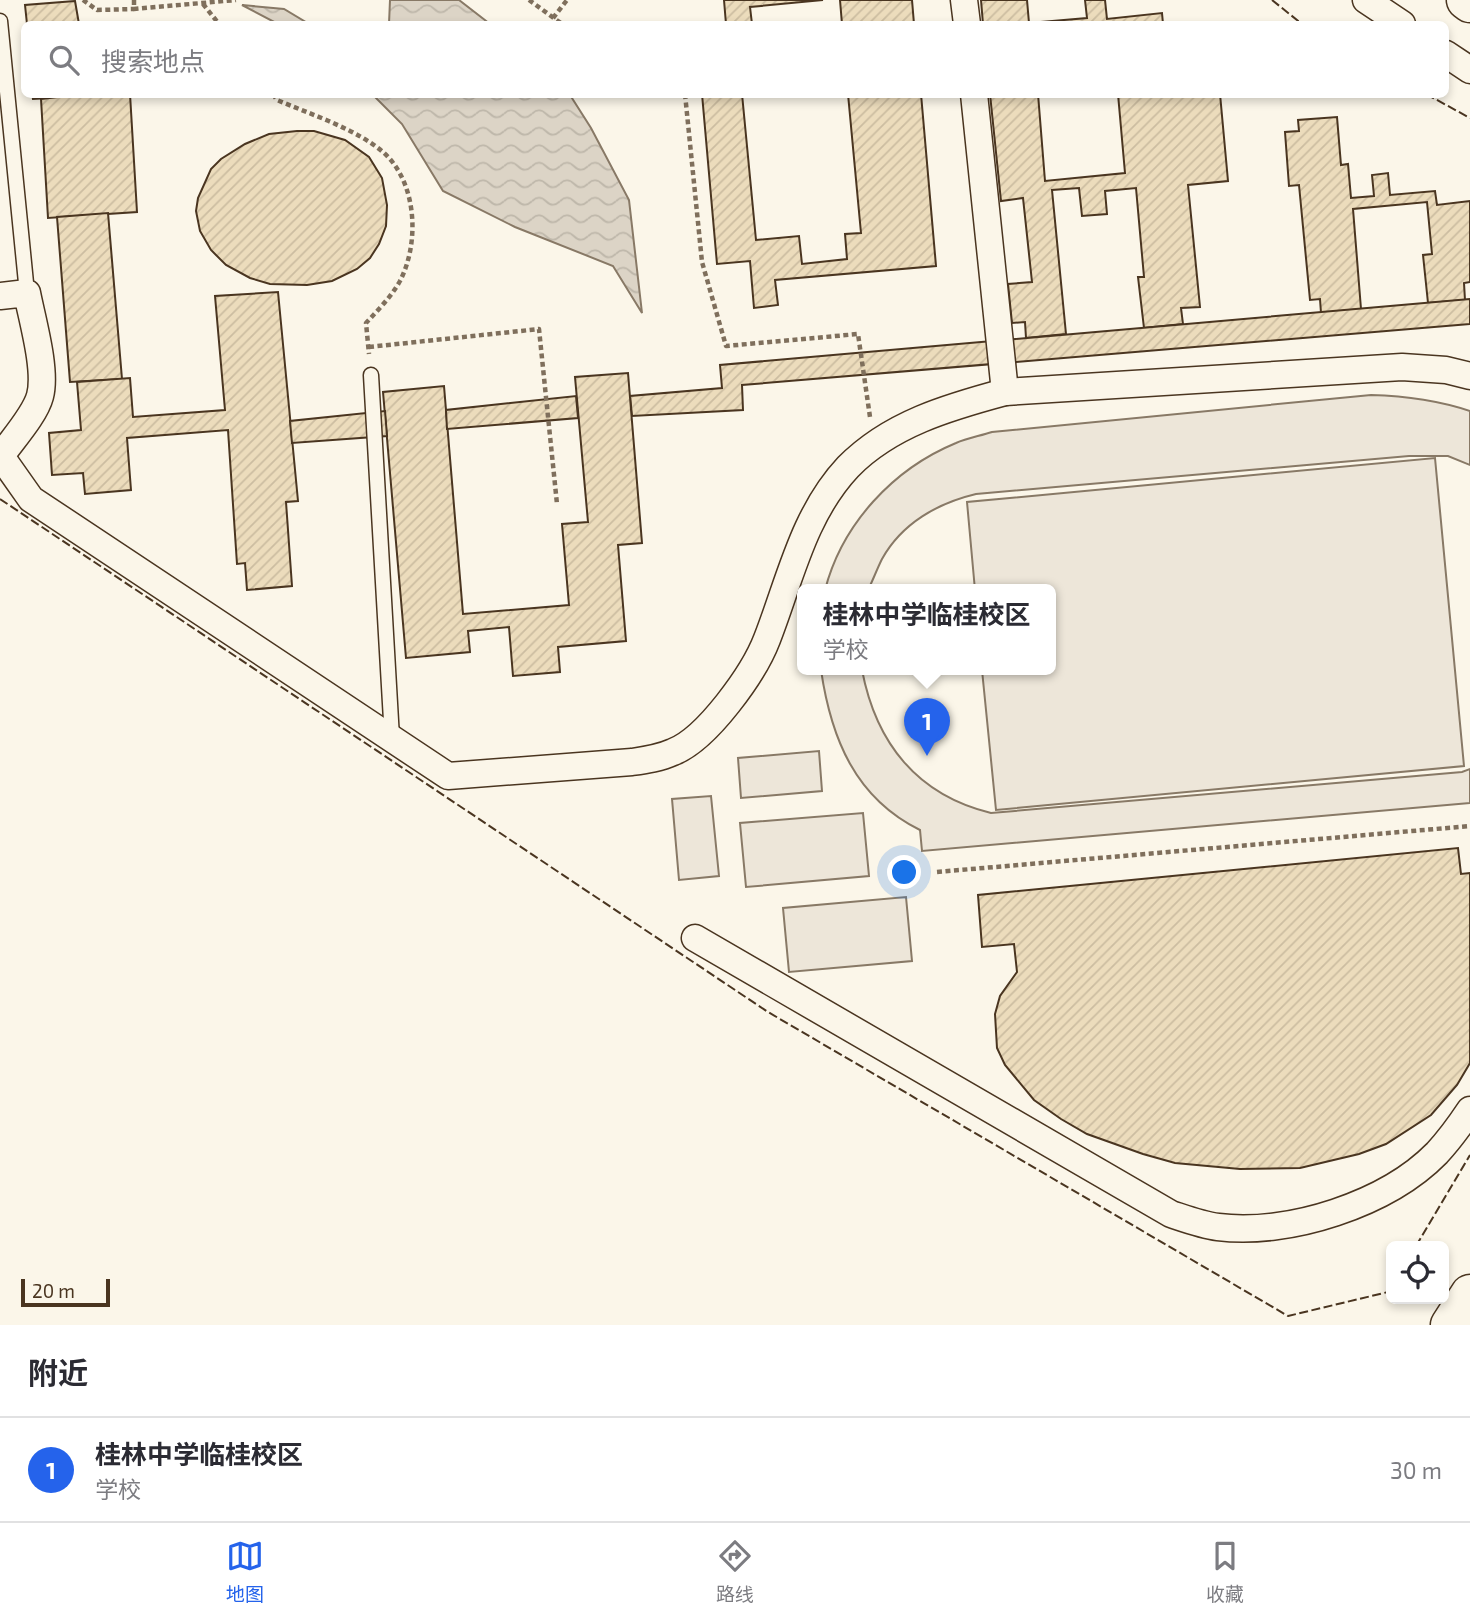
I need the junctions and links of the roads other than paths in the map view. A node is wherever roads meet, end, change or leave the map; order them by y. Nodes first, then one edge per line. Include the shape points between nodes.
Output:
1 (964, 0) edge
2 (1366, 0) edge
3 (0, 21) edge
4 (967, 21) edge
5 (1398, 21) edge
6 (1449, 56) edge
7 (1470, 71) edge
8 (974, 98) edge
9 (27, 293) junction
10 (0, 296) edge
11 (371, 375) road end
12 (1470, 376) edge
13 (1005, 392) junction
14 (0, 455) edge
15 (392, 738) junction
16 (695, 938) dead end
17 (1470, 1110) edge
18 (1470, 1294) edge
19 (1450, 1325) edge

1 - 4 street
2 - 5 street
3 - 9 lane
6 - 7 street
8 - 13 street
9 - 10 street
9 - 14 street via 39,357 40,397
11 - 15 lane
12 - 13 street via 1402,367
13 - 15 street via 912,422 849,467 809,526 753,666 710,725 691,743 656,758 632,762 448,776
14 - 15 street via 31,499
16 - 17 street via 1171,1213 1216,1227 1278,1226 1365,1201 1429,1159
18 - 19 main road

